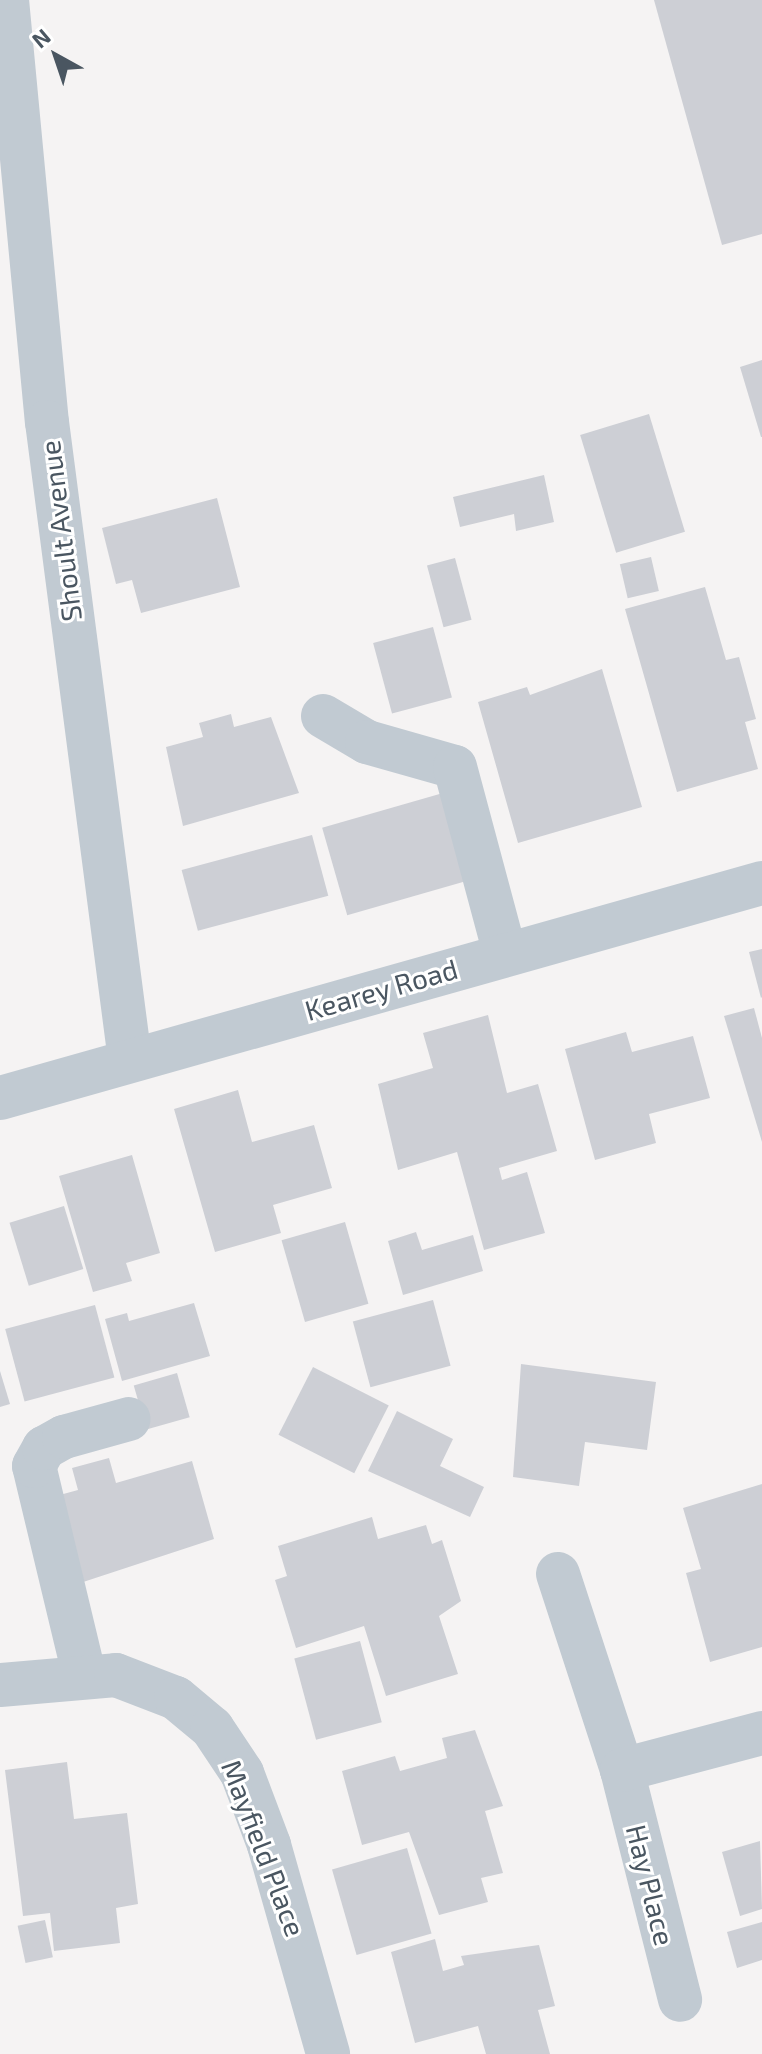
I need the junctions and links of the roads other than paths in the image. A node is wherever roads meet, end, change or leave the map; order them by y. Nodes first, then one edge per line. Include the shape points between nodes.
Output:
1 (7, 0) edge
2 (323, 716) dead end
3 (762, 883) edge
4 (505, 954) junction
5 (130, 1060) junction
6 (0, 1098) edge
7 (129, 1419) dead end
8 (558, 1574) dead end
9 (84, 1674) junction
10 (0, 1685) edge
11 (762, 1733) edge
12 (622, 1770) junction
13 (680, 2000) dead end
14 (328, 2054) edge

1 - 5 street, Shoult Avenue via 47,422
2 - 4 street via 367,742 455,767 464,779
3 - 4 street, Kearey Road
4 - 5 street, Kearey Road
5 - 6 street, Kearey Road
7 - 9 street via 64,1437 44,1448 34,1466
8 - 12 street, Hay Place
9 - 10 street, Mayfield Place
9 - 14 street, Mayfield Place via 116,1675 176,1698 212,1728 242,1773 317,1997
11 - 12 street
12 - 13 street, Hay Place

